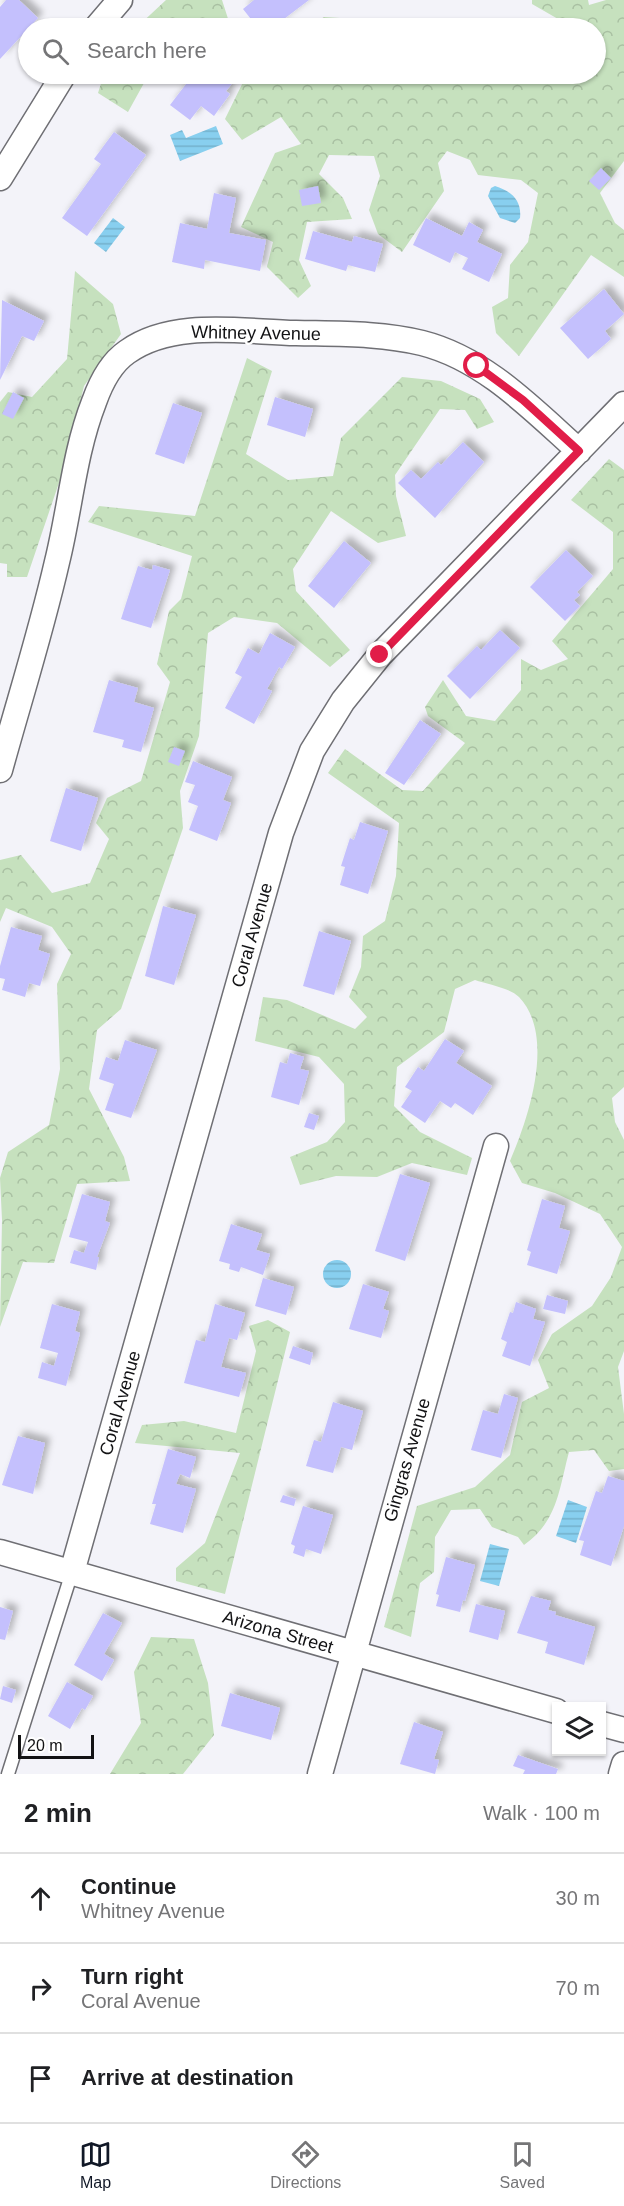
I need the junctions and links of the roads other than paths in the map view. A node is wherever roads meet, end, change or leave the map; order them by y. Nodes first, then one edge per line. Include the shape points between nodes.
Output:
1 (120, 0) edge
2 (105, 18) edge
3 (58, 84) edge
4 (0, 178) edge
5 (624, 404) edge
6 (579, 451) junction
7 (0, 770) edge
8 (496, 1146) dead end
9 (0, 1552) edge
10 (72, 1572) junction
11 (352, 1654) junction
12 (552, 1710) edge
13 (606, 1725) edge
14 (624, 1730) edge
15 (624, 1764) edge
16 (8, 1774) edge
17 (320, 1774) edge
18 (621, 1774) edge

1 - 2 street
3 - 4 street
5 - 6 street, Coral Avenue
6 - 7 street, Whitney Avenue via 523,400 477,366 423,343 363,334 189,331 150,338 125,353 106,375 94,403 57,563
6 - 10 street, Coral Avenue via 380,655 337,709 304,768 281,833
8 - 11 street, Gingras Avenue
9 - 10 street, Arizona Street
10 - 11 street, Arizona Street
10 - 16 lane
11 - 12 street, Arizona Street
11 - 17 street, Gingras Avenue
13 - 14 street
15 - 18 street

